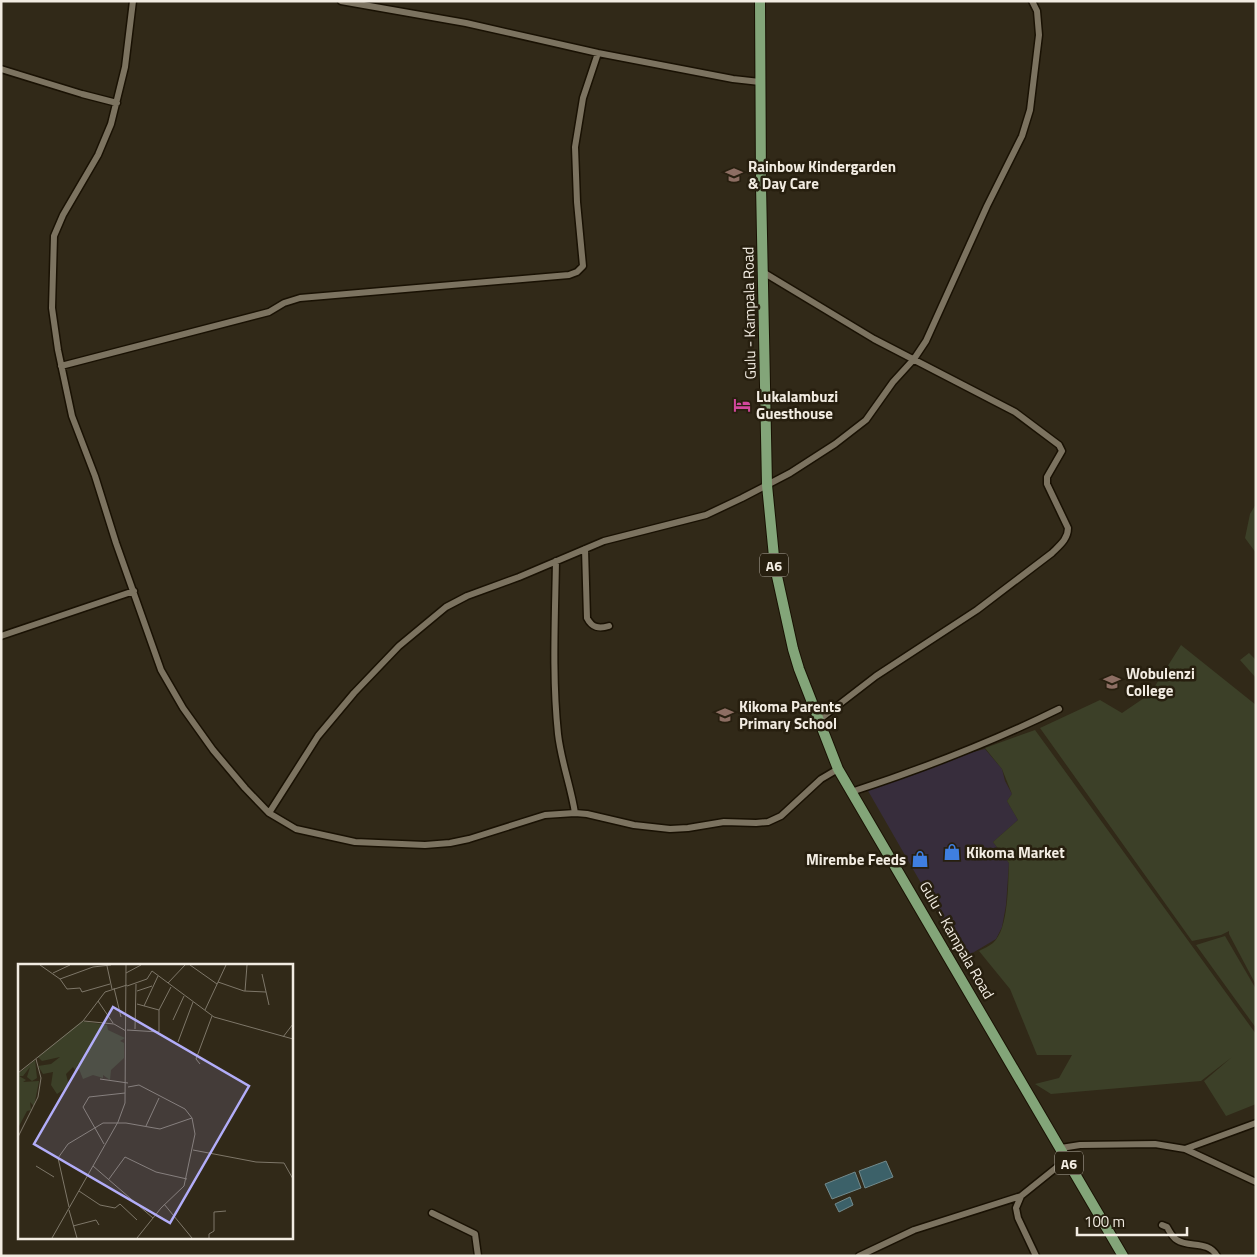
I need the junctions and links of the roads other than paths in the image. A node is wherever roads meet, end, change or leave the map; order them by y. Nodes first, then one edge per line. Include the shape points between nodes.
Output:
1 (133, 1) edge
2 (341, 1) edge
3 (760, 1) edge
4 (1032, 1) edge
5 (598, 53) junction
6 (1, 69) edge
7 (760, 82) junction
8 (117, 102) junction
9 (763, 272) junction
10 (914, 359) junction
11 (61, 366) junction
12 (767, 485) junction
13 (585, 549) junction
14 (556, 561) junction
15 (134, 591) junction
16 (609, 626) dead end
17 (1, 636) edge
18 (1060, 710) dead end
19 (818, 720) junction
20 (838, 769) junction
21 (851, 792) junction
22 (269, 813) junction
23 (575, 813) junction
24 (1256, 1123) edge
25 (1061, 1148) junction
26 (1185, 1149) junction
27 (1067, 1159) junction
28 (1256, 1182) edge
29 (1021, 1196) junction
30 (432, 1214) dead end
31 (1162, 1225) dead end
32 (478, 1256) edge
33 (859, 1256) edge
34 (1036, 1256) edge
35 (1124, 1256) edge
36 (1216, 1256) edge

1 - 8 street
2 - 5 street via 466,23
3 - 7 main road, Gulu - Kampala Road / A6
4 - 10 street via 1037,11 1039,35 1030,110 1022,136 926,341
5 - 7 street
5 - 11 street via 583,98 575,146 583,266 577,272 300,298 269,312
6 - 8 street
7 - 9 main road, Gulu - Kampala Road / A6
8 - 11 street via 98,155 54,236 52,308
9 - 10 street via 874,339
9 - 12 main road, Gulu - Kampala Road / A6
10 - 12 street via 853,432
10 - 19 street via 1015,412 1059,445 1062,452 1047,477 1047,484 1068,528 1068,535 1052,552 977,610 876,676
11 - 15 street via 72,416
12 - 13 street via 706,515 604,541
12 - 19 main road, Gulu - Kampala Road / A6 via 774,567 793,649
13 - 14 street
13 - 16 street via 587,618 595,627
14 - 22 street via 446,607 399,646 318,736
14 - 23 street via 556,711
15 - 17 street
15 - 22 street via 161,670 183,708 213,750
18 - 21 street via 904,775
19 - 20 main road, Gulu - Kampala Road / A6
20 - 21 main road, Gulu - Kampala Road / A6
20 - 23 street via 821,778 781,816 768,822 724,822 670,830
21 - 25 main road, Gulu - Kampala Road / A6
22 - 23 street via 296,829 355,842 425,845 469,839 545,816
24 - 26 street
25 - 26 street via 1155,1144
25 - 27 main road, Gulu - Kampala Road / A6
26 - 28 street
27 - 29 street
27 - 35 main road, Gulu - Kampala Road / A6
29 - 33 street via 914,1230
29 - 34 street via 1016,1208 1018,1218
30 - 32 street via 475,1234
31 - 36 street via 1179,1242 1207,1247

